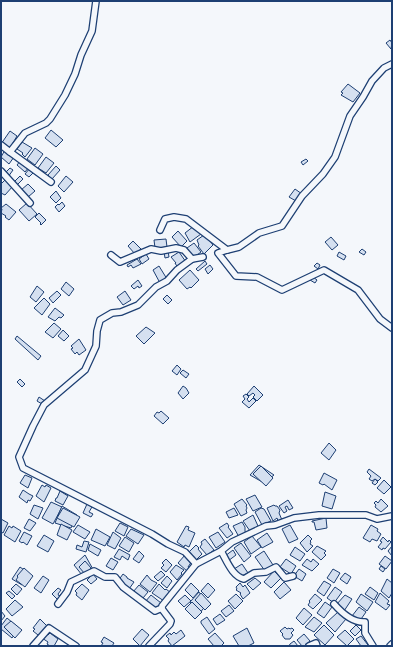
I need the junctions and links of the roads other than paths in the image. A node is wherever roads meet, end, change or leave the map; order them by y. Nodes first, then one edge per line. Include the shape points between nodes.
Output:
1 (96, 1) edge
2 (392, 64) edge
3 (1, 146) edge
4 (10, 152) junction
5 (1, 171) edge
6 (51, 182) dead end
7 (30, 203) dead end
8 (160, 230) dead end
9 (227, 250) junction
10 (111, 255) dead end
11 (203, 257) dead end
12 (192, 259) junction
13 (392, 328) edge
14 (392, 516) edge
15 (221, 551) junction
16 (196, 564) junction
17 (293, 576) dead end
18 (58, 604) dead end
19 (334, 604) dead end
20 (162, 608) junction
21 (392, 644) edge
22 (33, 646) edge
23 (76, 646) edge
24 (149, 646) edge
25 (309, 646) edge
26 (317, 646) edge
27 (373, 646) edge
28 (390, 646) edge

1 - 4 street via 92,32 65,95 50,119 26,134
2 - 9 street via 384,68 372,81 350,116 335,157 302,196 282,226 259,233 239,247
3 - 4 street
4 - 6 street
5 - 7 street
8 - 9 street via 166,218 186,218
9 - 13 street via 218,253 236,276 257,277 282,290 324,270 358,290 380,320
10 - 12 street via 120,262 151,249 161,251 176,248 184,250
11 - 12 street
12 - 16 street via 177,270 168,281 156,287 138,305 112,313 100,320 96,346 85,370 44,405 19,457 23,468 185,552
14 - 15 street via 377,519 366,515 294,518 266,526 232,542
15 - 16 street
15 - 17 street via 240,578 244,579 254,573 266,572 276,567 285,578
16 - 20 street
18 - 20 street via 71,582 94,572 115,578 155,611
19 - 27 street via 355,621 365,622 365,633
20 - 24 street via 171,621 170,624
21 - 28 street
22 - 23 street via 50,628
25 - 26 street via 316,643

